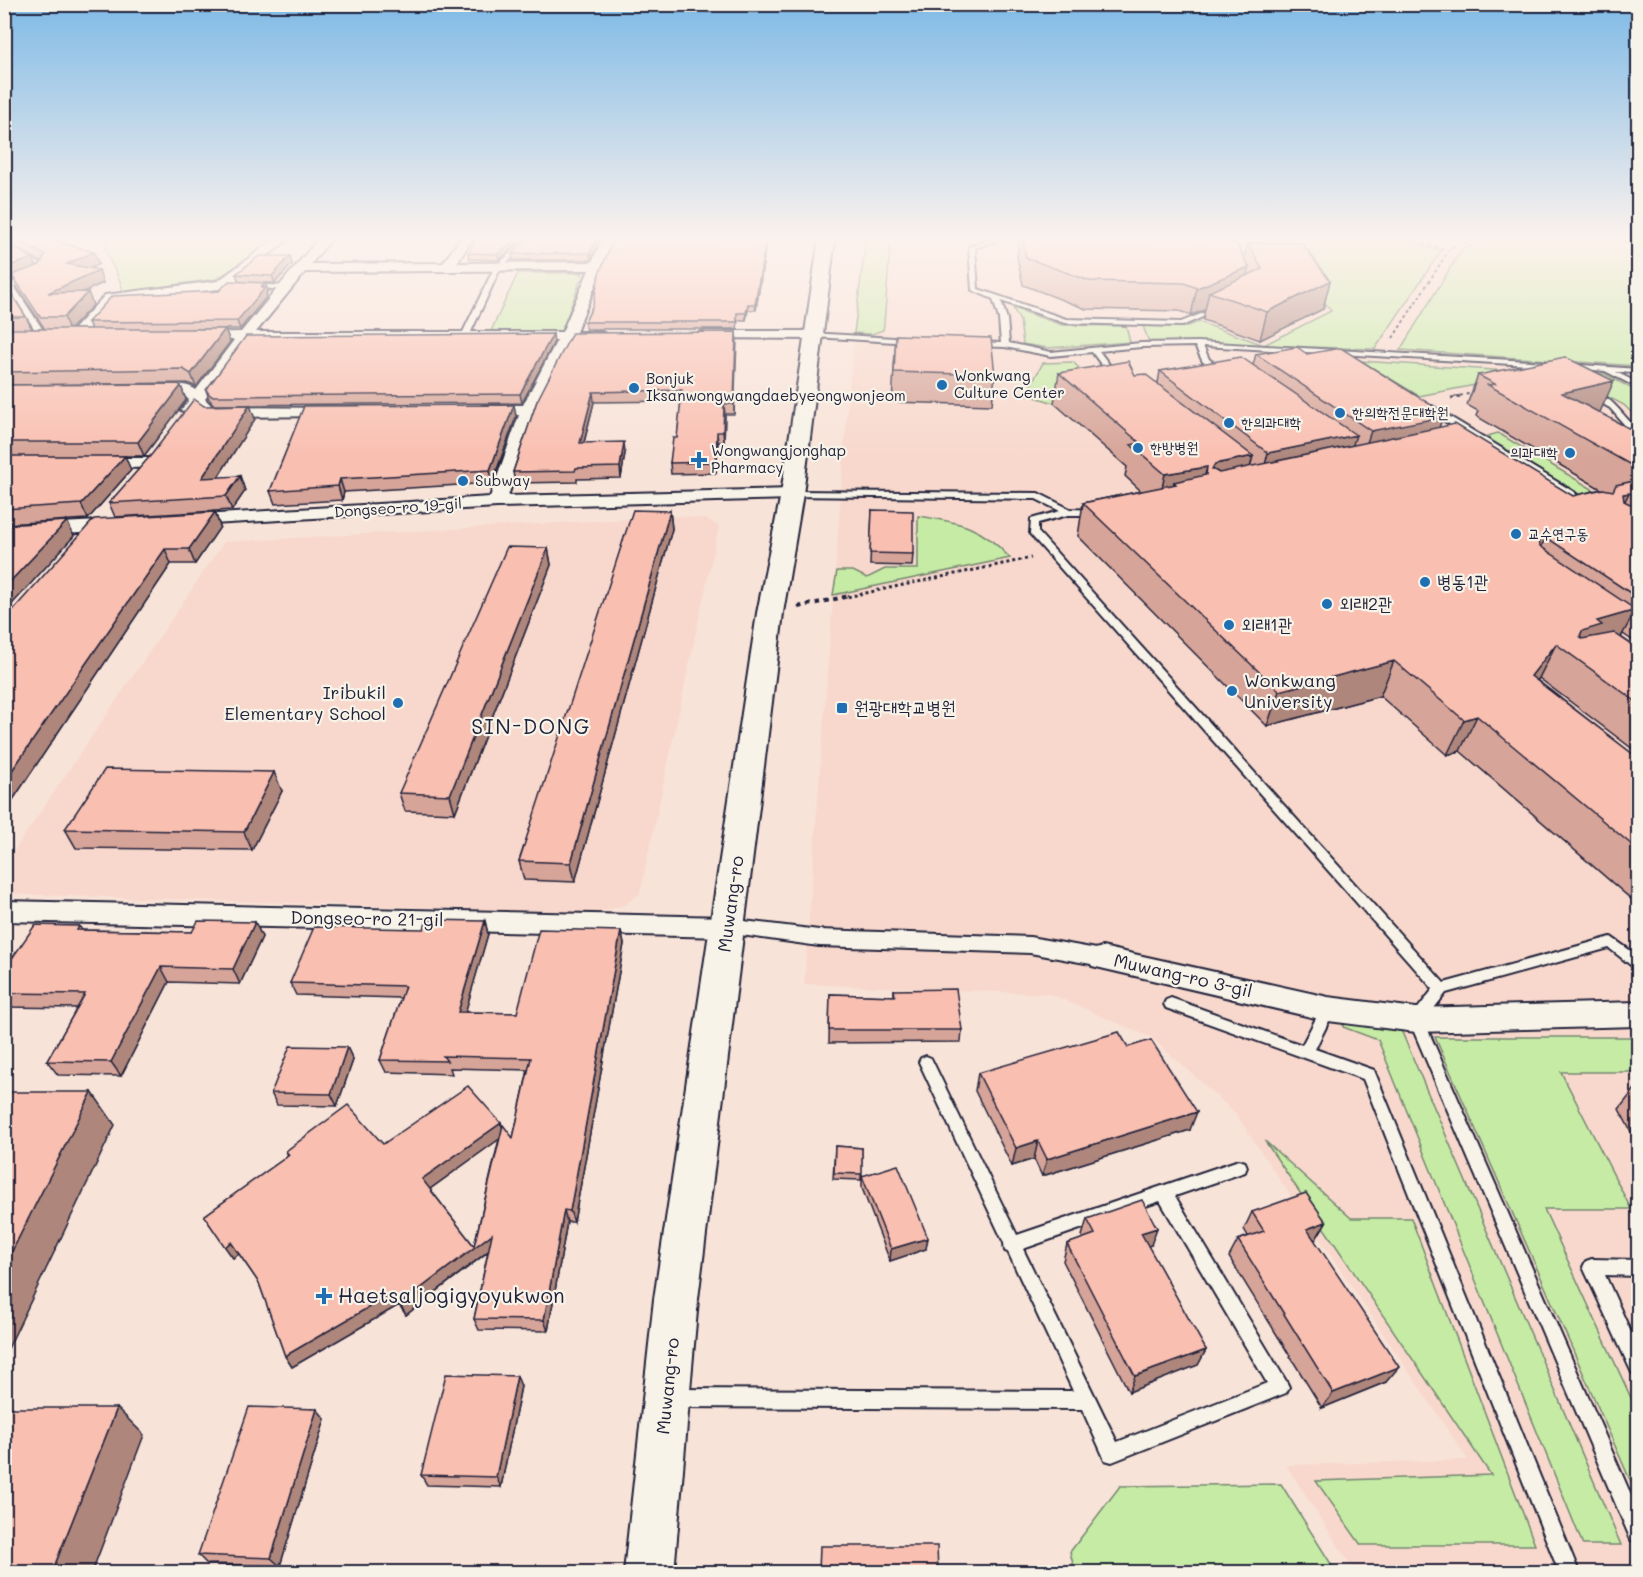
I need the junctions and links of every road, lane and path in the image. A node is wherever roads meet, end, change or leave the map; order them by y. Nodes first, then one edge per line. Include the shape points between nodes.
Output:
1 (35, 312) edge
2 (91, 312) edge
3 (265, 312) edge
4 (477, 312) edge
5 (577, 312) edge
6 (817, 312) edge
7 (1001, 312) edge
8 (1038, 312) edge
9 (1212, 312) edge
10 (1410, 312) edge
11 (1134, 323) junction
12 (466, 334) junction
13 (59, 335) junction
14 (98, 335) edge
15 (696, 335) edge
16 (814, 335) junction
17 (24, 336) edge
18 (177, 336) edge
19 (245, 336) junction
20 (567, 336) junction
21 (614, 336) edge
22 (918, 341) edge
23 (964, 344) edge
24 (1198, 344) junction
25 (1005, 345) junction
26 (1141, 345) junction
27 (1093, 349) junction
28 (1303, 349) junction
29 (1336, 351) junction
30 (1384, 353) junction
31 (1322, 361) edge
32 (1355, 362) edge
33 (1537, 363) junction
34 (1606, 369) junction
35 (1638, 371) edge
36 (1551, 372) edge
37 (1118, 379) edge
38 (1234, 380) edge
39 (1577, 386) edge
40 (1638, 386) edge
41 (131, 390) edge
42 (1479, 392) edge
43 (197, 399) junction
44 (1422, 404) joint
45 (470, 410) edge
46 (530, 410) junction
47 (352, 411) edge
48 (177, 426) edge
49 (1631, 430) edge
50 (83, 463) edge
51 (135, 482) edge
52 (792, 494) junction
53 (497, 502) junction
54 (111, 509) edge
55 (1577, 510) edge
56 (1068, 512) junction
57 (1108, 512) edge
58 (167, 523) edge
59 (132, 525) edge
60 (96, 527) junction
61 (4, 532) edge
62 (81, 544) edge
63 (1053, 554) junction
64 (770, 613) junction
65 (4, 911) edge
66 (43, 912) junction
67 (728, 927) junction
68 (26, 940) edge
69 (1102, 958) joint
70 (1638, 963) edge
71 (1442, 989) junction
72 (1171, 1004) dead end
73 (1328, 1009) junction
74 (1638, 1014) edge
75 (1416, 1020) junction
76 (1306, 1052) junction
77 (926, 1062) dead end
78 (1239, 1167) dead end
79 (1164, 1192) junction
80 (1011, 1245) junction
81 (1638, 1268) edge
82 (1638, 1367) edge
83 (667, 1398) junction
84 (1086, 1400) junction
85 (1638, 1533) edge
86 (649, 1572) edge
87 (1569, 1572) edge

1 - 13 lane
2 - 13 street
3 - 19 street
4 - 12 lane
5 - 20 street
6 - 16 street, Muwang-ro
7 - 25 lane
8 - 11 lane via 1065,321
9 - 11 lane via 1182,324
10 - 30 path
11 - 26 lane
12 - 19 street
12 - 20 street
13 - 14 street
13 - 17 street
15 - 16 street
16 - 22 lane
16 - 52 street, Muwang-ro
18 - 19 street
19 - 43 street
20 - 21 street
20 - 46 street
23 - 25 lane
24 - 26 lane
24 - 28 lane
24 - 38 lane via 1206,360
25 - 27 lane via 1051,354
26 - 27 lane
27 - 37 lane
28 - 29 lane
28 - 31 lane
29 - 30 lane
29 - 32 lane
30 - 33 lane
33 - 34 lane
33 - 36 lane
34 - 35 lane
34 - 40 lane
39 - 49 lane via 1613,406
41 - 43 street via 188,390
42 - 44 path
43 - 47 street via 210,412
43 - 48 street
44 - 55 lane via 1571,494 1580,502
45 - 46 street
46 - 53 street
50 - 51 street via 153,458
52 - 53 street, Dongseo-ro 19-gil
52 - 56 lane via 1038,496
52 - 64 street, Muwang-ro
53 - 58 street, Dongseo-ro 19-gil
54 - 60 street
56 - 57 lane
56 - 63 lane via 1034,521 1033,532
59 - 60 street
60 - 61 street
60 - 62 street
63 - 64 path
63 - 71 lane
64 - 67 street, Muwang-ro
65 - 66 street, Dongseo-ro 21-gil
66 - 67 street, Dongseo-ro 21-gil
66 - 68 street
67 - 69 street, Muwang-ro 3-gil via 819,938 1030,945
67 - 83 street, Muwang-ro via 676,1299
69 - 73 street, Muwang-ro 3-gil
70 - 71 lane via 1611,942
71 - 75 lane
72 - 76 lane
73 - 75 street, Muwang-ro 3-gil
73 - 76 lane
74 - 75 street, Muwang-ro 3-gil
75 - 85 lane
76 - 87 lane via 1369,1075
77 - 80 lane
78 - 79 lane
79 - 80 lane
79 - 84 lane via 1280,1387 1112,1453
80 - 84 lane
81 - 82 lane via 1592,1267
83 - 84 lane
83 - 86 street, Muwang-ro

